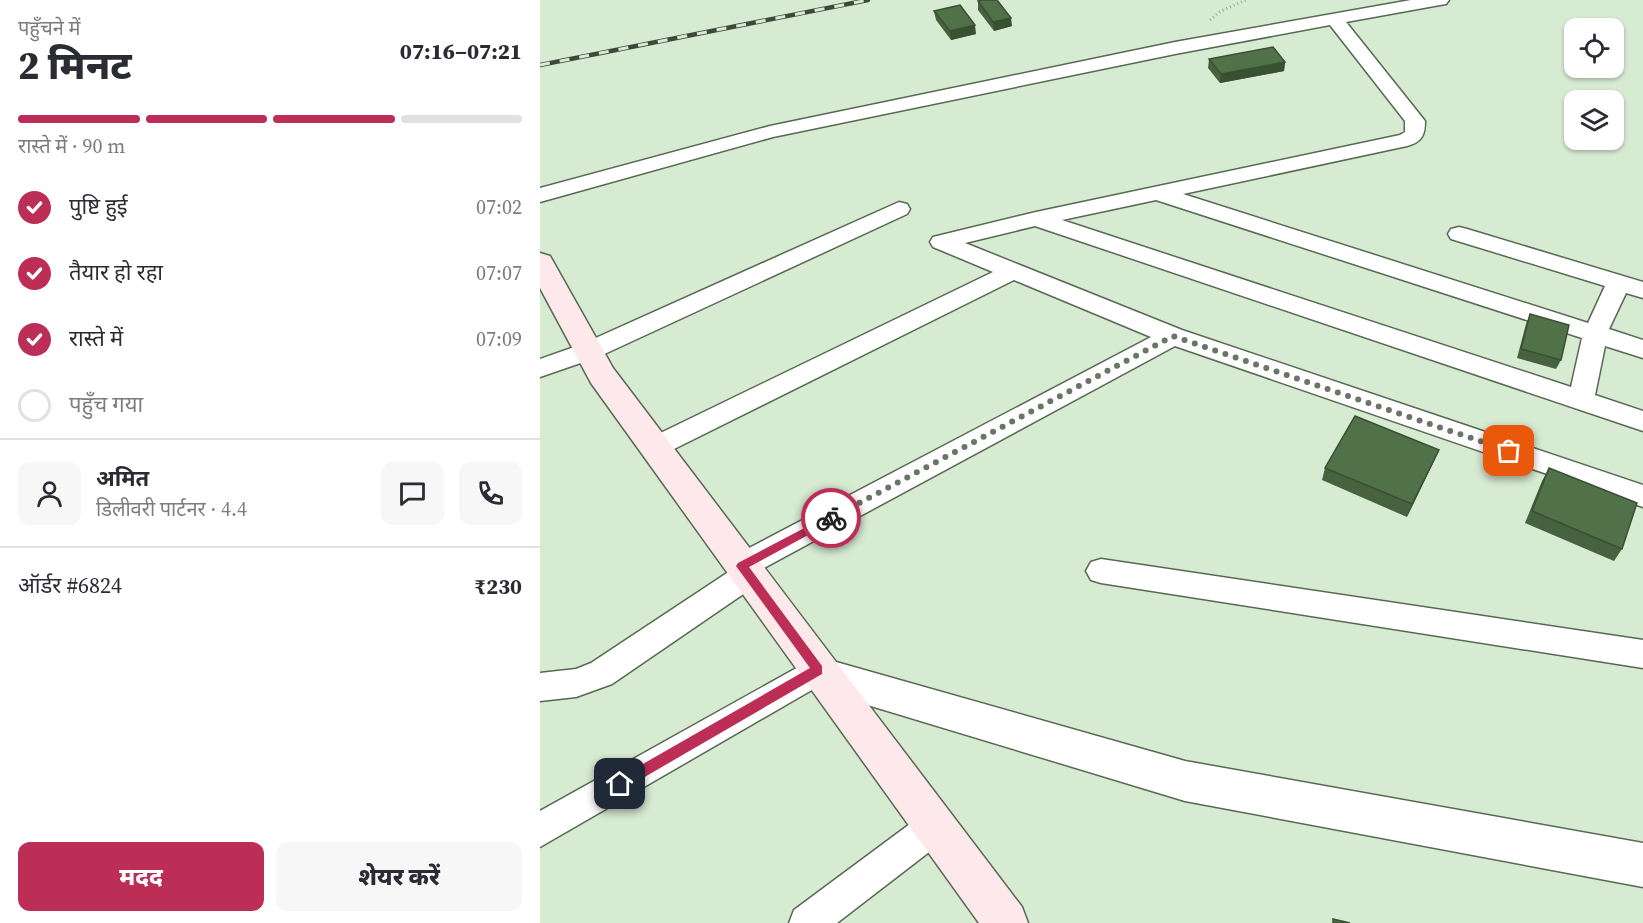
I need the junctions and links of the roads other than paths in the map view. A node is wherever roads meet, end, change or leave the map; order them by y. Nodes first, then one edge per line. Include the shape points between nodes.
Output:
1 (1440, 0) edge
2 (1334, 18) junction
3 (1158, 193) junction
4 (540, 195) edge
5 (899, 209) dead end
6 (1036, 219) junction
7 (1459, 234) dead end
8 (541, 266) edge
9 (1014, 271) junction
10 (1631, 279) edge
11 (1643, 290) edge
12 (1595, 334) junction
13 (1173, 336) junction
14 (1643, 349) edge
15 (589, 351) junction
16 (540, 368) edge
17 (1581, 401) junction
18 (1643, 422) edge
19 (655, 447) junction
20 (1643, 496) edge
21 (745, 570) junction
22 (1101, 571) dead end
23 (1643, 654) edge
24 (820, 672) junction
25 (540, 687) edge
26 (934, 826) junction
27 (540, 830) edge
28 (1643, 865) edge
29 (807, 923) edge
30 (1006, 923) edge

1 - 2 street
2 - 3 street via 1410,113 1415,121 1415,134 1392,145
2 - 4 street via 770,132
3 - 6 street
3 - 12 street
5 - 15 street
6 - 9 street via 941,242
6 - 17 street
7 - 10 street
8 - 15 main road
9 - 13 street
9 - 19 street
10 - 11 street
10 - 12 street
12 - 14 street
12 - 17 street
13 - 20 street
13 - 21 street
15 - 16 street
15 - 19 main road
17 - 18 street
19 - 21 main road
21 - 24 main road
21 - 25 street via 601,674 576,683
22 - 23 street
24 - 26 main road
24 - 27 street
24 - 28 street via 1185,781
26 - 29 street
26 - 30 main road

